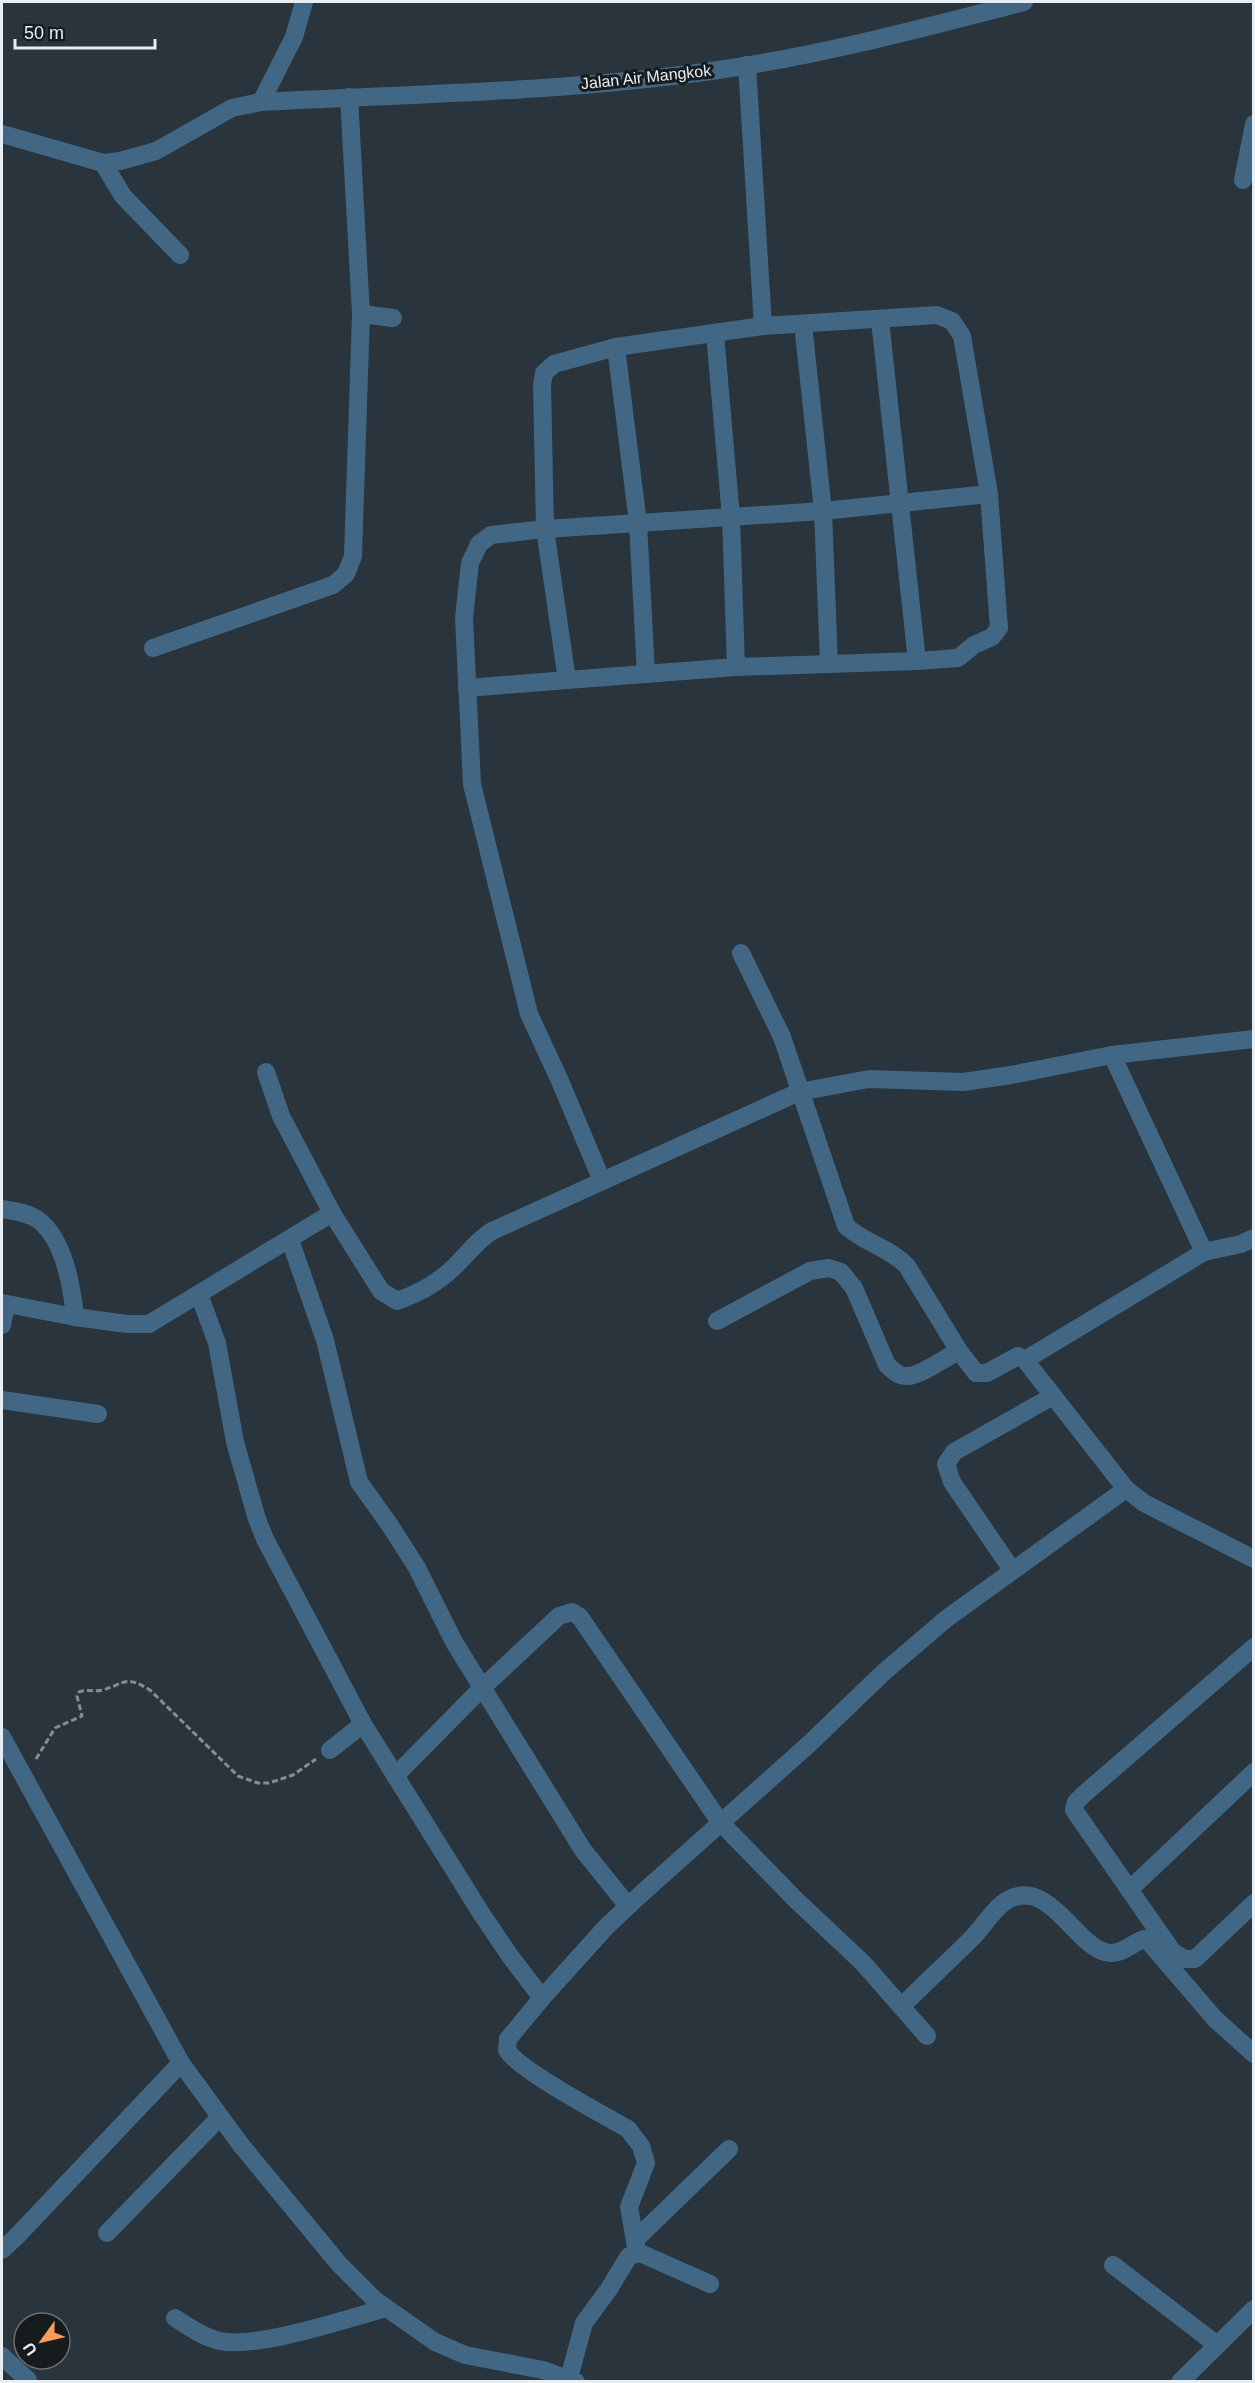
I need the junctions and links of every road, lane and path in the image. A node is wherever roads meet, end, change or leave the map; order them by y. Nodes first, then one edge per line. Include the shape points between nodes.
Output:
1 (304, 2) edge
2 (1024, 2) edge
3 (747, 65) junction
4 (350, 97) junction
5 (261, 102) junction
6 (1254, 124) edge
7 (2, 134) edge
8 (103, 163) junction
9 (1243, 180) dead end
10 (180, 255) dead end
11 (361, 314) junction
12 (393, 318) dead end
13 (880, 320) junction
14 (803, 324) junction
15 (763, 326) junction
16 (715, 334) junction
17 (616, 348) junction
18 (989, 494) junction
19 (899, 503) junction
20 (823, 511) junction
21 (731, 517) junction
22 (638, 523) junction
23 (545, 529) junction
24 (153, 648) dead end
25 (917, 661) junction
26 (829, 664) junction
27 (736, 667) junction
28 (646, 674) junction
29 (567, 680) junction
30 (467, 688) junction
31 (741, 953) dead end
32 (1254, 1039) edge
33 (1112, 1055) junction
34 (266, 1072) dead end
35 (799, 1092) junction
36 (602, 1180) junction
37 (2, 1209) edge
38 (332, 1213) junction
39 (1254, 1238) edge
40 (290, 1240) junction
41 (1204, 1252) junction
42 (199, 1294) junction
43 (4, 1304) edge
44 (75, 1317) junction
45 (717, 1321) dead end
46 (2, 1325) edge
47 (959, 1350) junction
48 (1025, 1360) junction
49 (1053, 1396) junction
50 (2, 1400) edge
51 (98, 1414) dead end
52 (1125, 1489) junction
53 (1254, 1559) edge
54 (1012, 1570) junction
55 (1254, 1647) edge
56 (482, 1688) junction
57 (363, 1724) junction
58 (2, 1737) edge
59 (330, 1750) joint
60 (1254, 1772) edge
61 (395, 1776) junction
62 (29, 1787) junction
63 (720, 1822) junction
64 (1129, 1890) junction
65 (1254, 1903) edge
66 (628, 1906) junction
67 (542, 1998) junction
68 (903, 2006) junction
69 (927, 2036) dead end
70 (1254, 2054) edge
71 (181, 2063) junction
72 (220, 2117) junction
73 (729, 2149) dead end
74 (107, 2233) dead end
75 (636, 2246) junction
76 (2, 2250) edge
77 (1113, 2265) dead end
78 (710, 2284) dead end
79 (386, 2308) junction
80 (1254, 2309) edge
81 (175, 2318) dead end
82 (1217, 2345) junction
83 (2, 2356) edge
84 (28, 2380) edge
85 (573, 2380) edge
86 (1180, 2382) edge

1 - 5 street via 294,37
2 - 3 street, Jalan Air Mangkok via 823,52
3 - 4 street, Jalan Air Mangkok via 602,82
3 - 15 street
4 - 5 street, Jalan Air Mangkok
4 - 11 street
5 - 8 street, Jalan Air Mangkok via 232,108 156,151
6 - 9 street
7 - 8 street, Jalan Air Mangkok
8 - 10 street via 123,196
11 - 12 street
11 - 24 street via 353,556 346,574 333,585
13 - 14 street
13 - 18 street via 937,315 952,321 962,336
13 - 19 street
14 - 15 street
14 - 20 street
15 - 16 street
16 - 17 street
16 - 21 street
17 - 22 street
17 - 23 street via 554,364 544,373
18 - 19 street
18 - 25 street via 999,628 992,637 958,658
19 - 20 street
19 - 25 street
20 - 21 street
20 - 26 street
21 - 22 street
21 - 27 street
22 - 23 street
22 - 28 street
23 - 29 street
23 - 30 street via 491,535 478,544 470,563 464,618
25 - 26 street
26 - 27 street
27 - 28 street
28 - 29 street
29 - 30 street
30 - 36 street via 472,784 521,988
31 - 35 street via 782,1037
32 - 33 street
33 - 35 street via 963,1082 870,1079
33 - 41 street
34 - 38 street via 281,1116
35 - 36 street
35 - 47 street via 846,1226 907,1266
36 - 38 street via 492,1231 441,1278 397,1301 381,1291
37 - 44 street via 36,1219 52,1235 72,1287
38 - 40 street
39 - 41 street
40 - 42 street
40 - 56 street via 325,1340 359,1482 416,1566
41 - 48 street
42 - 44 street via 149,1324
42 - 57 street via 217,1343 235,1442 257,1519
43 - 44 street
43 - 46 street
45 - 47 street via 810,1272 829,1268 840,1272 854,1288 887,1365 896,1374 919,1372
47 - 48 street via 971,1368 981,1374 1018,1356
48 - 49 street
49 - 52 street
49 - 54 street via 954,1452 946,1464 952,1482
50 - 51 street
52 - 53 street via 1144,1503
52 - 54 street
54 - 63 street via 884,1672
55 - 64 street via 1076,1802 1074,1810 1078,1817
56 - 61 street
56 - 63 street via 559,1616 572,1612 580,1617
56 - 66 street via 583,1850
57 - 59 street
57 - 61 street
58 - 62 street
59 - 62 path via 277,1782 249,1780 230,1770 150,1690 123,1681 103,1690 78,1693 82,1716 53,1730 36,1758
60 - 64 street
61 - 67 street via 487,1922
62 - 71 street
63 - 66 street
63 - 68 street
64 - 65 street via 1172,1951 1184,1959 1195,1959
66 - 67 street
67 - 75 street via 508,2039 507,2050 533,2072 635,2136 646,2163 630,2207
68 - 69 street
68 - 70 street via 1006,1901 1029,1896 1060,1913 1098,1949 1110,1953 1144,1939 1149,1942 1215,2019
71 - 72 street
71 - 76 street
72 - 74 street
72 - 79 street via 339,2264
73 - 75 street
75 - 78 street
75 - 85 street via 584,2324
77 - 82 street
79 - 81 street via 268,2339 233,2343 200,2333
79 - 85 street via 435,2342 465,2355
80 - 82 street
82 - 86 street
83 - 84 street

